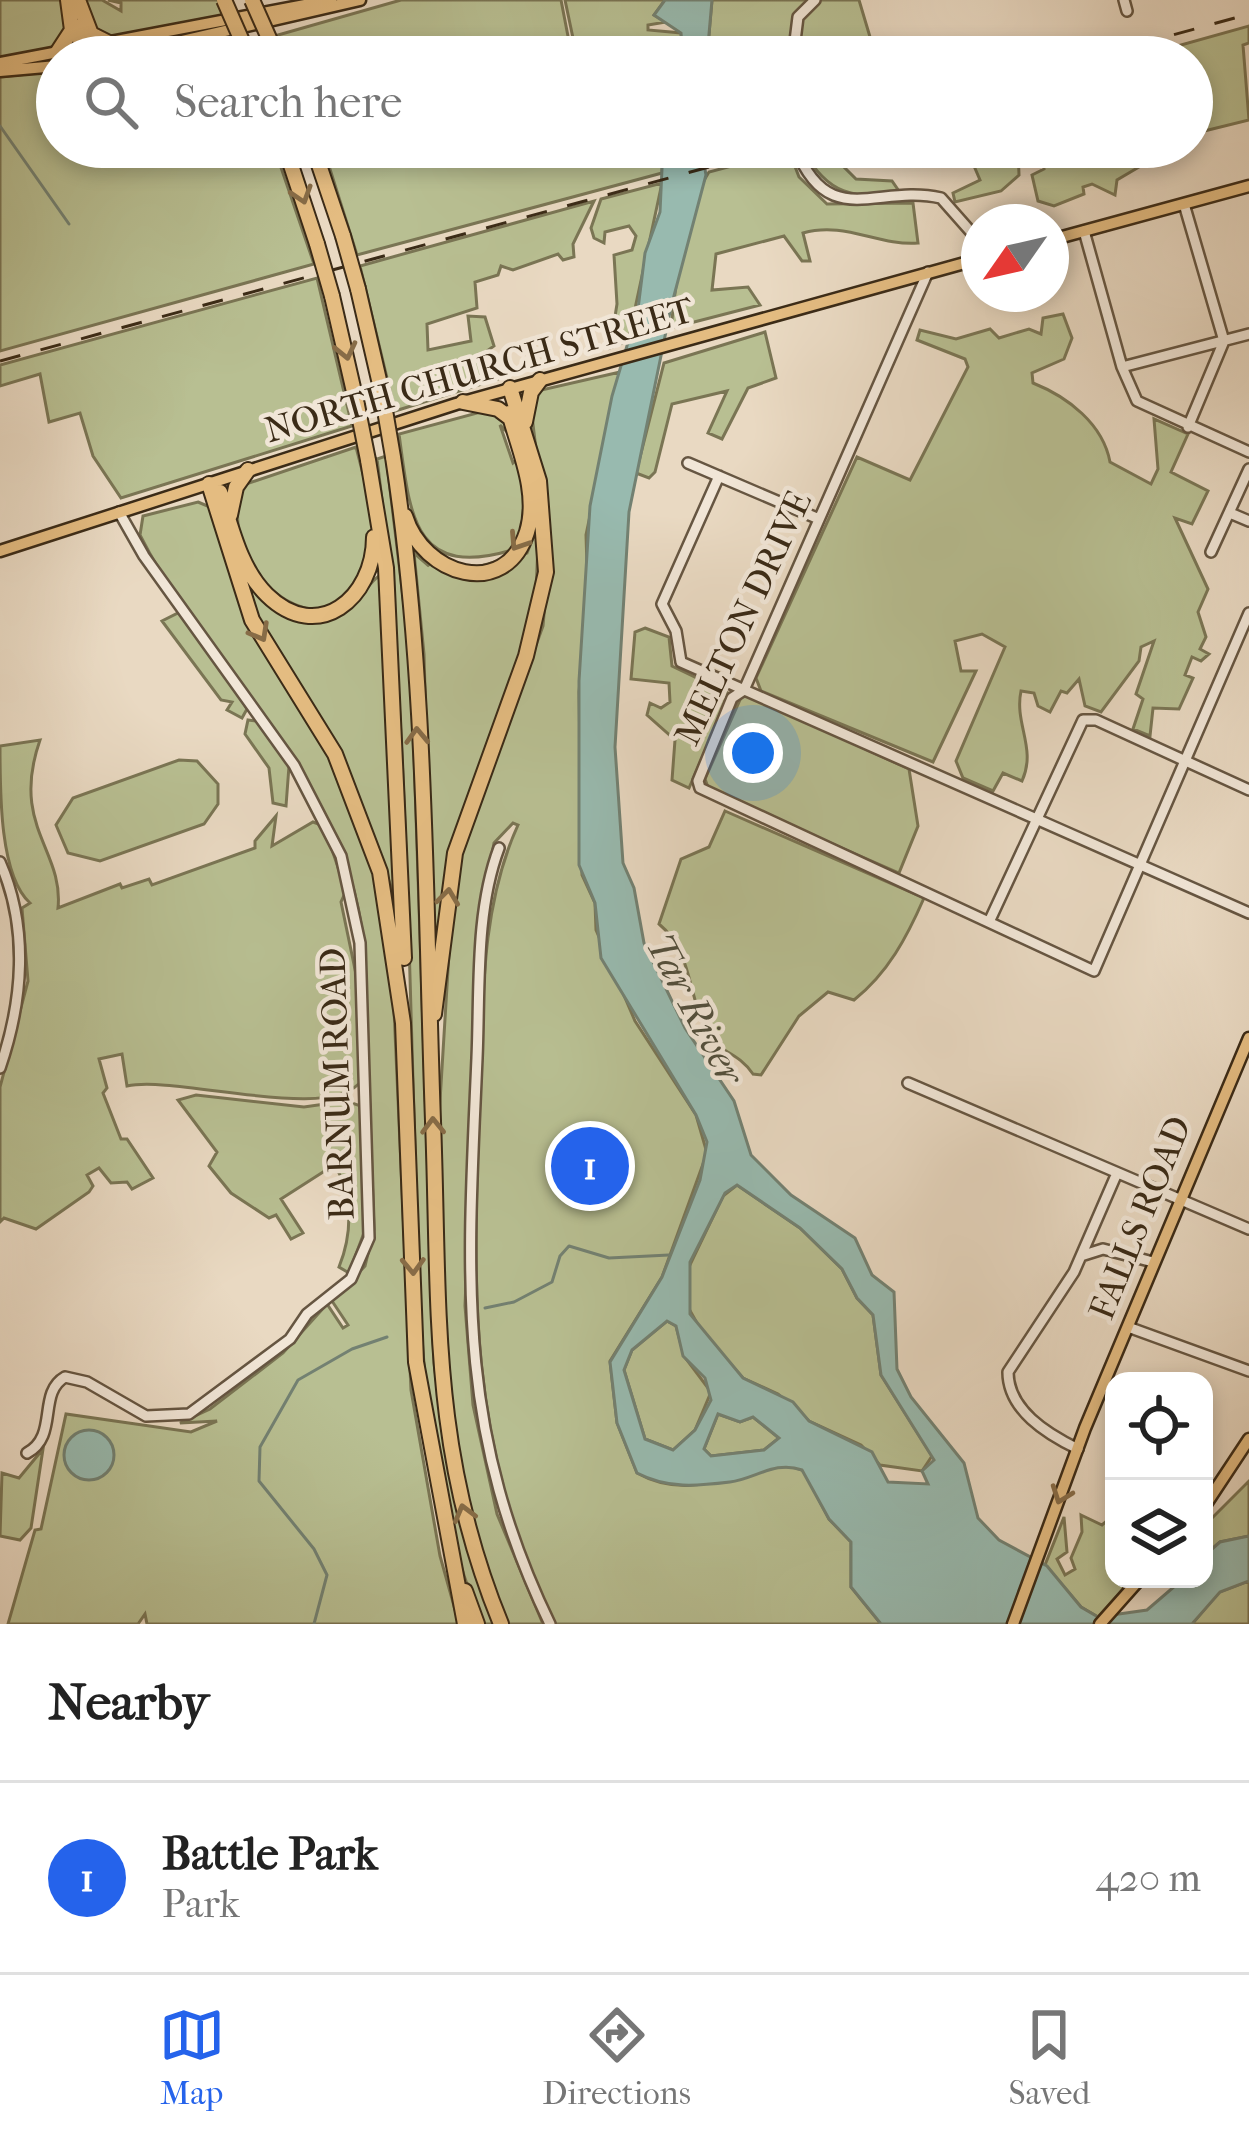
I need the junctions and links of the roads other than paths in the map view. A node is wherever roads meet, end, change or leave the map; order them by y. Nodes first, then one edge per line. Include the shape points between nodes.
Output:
1 (68, 0) edge
2 (78, 0) edge
3 (224, 0) edge
4 (252, 0) edge
5 (331, 0) edge
6 (360, 0) edge
7 (814, 0) edge
8 (73, 21) junction
9 (70, 36) edge
10 (79, 36) edge
11 (93, 36) edge
12 (176, 36) edge
13 (185, 36) edge
14 (240, 36) edge
15 (268, 36) edge
16 (794, 36) edge
17 (36, 63) edge
18 (0, 67) edge
19 (292, 168) edge
20 (320, 168) edge
21 (806, 168) edge
22 (1249, 186) edge
23 (1184, 204) junction
24 (961, 221) edge
25 (1084, 230) junction
26 (1069, 235) edge
27 (961, 264) edge
28 (928, 272) junction
29 (1249, 334) edge
30 (1224, 341) junction
31 (1122, 367) junction
32 (540, 380) junction
33 (506, 390) junction
34 (463, 402) junction
35 (510, 418) junction
36 (1188, 427) junction
37 (525, 434) junction
38 (1249, 452) edge
39 (394, 461) junction
40 (688, 463) dead end
41 (1249, 469) edge
42 (248, 470) junction
43 (719, 476) junction
44 (212, 482) junction
45 (376, 496) junction
46 (119, 512) junction
47 (1229, 513) junction
48 (819, 519) junction
49 (229, 520) junction
50 (1249, 521) edge
51 (0, 551) edge
52 (1211, 552) dead end
53 (1249, 613) edge
54 (744, 690) junction
55 (1185, 761) junction
56 (1249, 790) edge
57 (1036, 820) junction
58 (499, 848) dead end
59 (0, 862) edge
60 (1139, 865) junction
61 (1249, 914) edge
62 (989, 922) junction
63 (403, 1023) junction
64 (1249, 1038) edge
65 (1246, 1054) edge
66 (430, 1055) junction
67 (0, 1068) edge
68 (908, 1083) dead end
69 (1117, 1173) junction
70 (1178, 1198) junction
71 (1249, 1228) edge
72 (1081, 1257) junction
73 (1153, 1262) junction
74 (1128, 1327) junction
75 (1249, 1371) edge
76 (1249, 1439) edge
77 (1078, 1449) junction
78 (27, 1453) dead end
79 (1213, 1493) edge
80 (439, 1499) junction
81 (1132, 1588) edge
82 (465, 1624) edge
83 (477, 1624) edge
84 (501, 1624) edge
85 (550, 1624) edge
86 (1013, 1624) edge
87 (1100, 1624) edge

1 - 8 highway
2 - 11 highway
3 - 14 highway, bridge
4 - 15 highway, bridge
5 - 12 main road
6 - 13 main road
7 - 16 street
8 - 9 highway
8 - 10 highway
17 - 18 main road
19 -> 45 highway, bridge via 332,296
20 - 39 highway, bridge via 358,289
21 - 24 street via 839,199 941,198
22 - 23 main road
23 - 25 main road
23 - 30 street
25 - 26 main road
25 - 31 street
27 - 28 main road, NORTH CHURCH STREET
28 - 32 main road, NORTH CHURCH STREET
28 - 48 street, MELTON DRIVE
29 - 30 street
30 - 31 street
30 - 36 street
31 - 36 street via 1137,401
32 - 33 main road, NORTH CHURCH STREET
32 - 37 highway
33 - 34 main road, NORTH CHURCH STREET
33 - 35 highway
33 - 37 highway
34 - 35 highway
34 - 42 main road, NORTH CHURCH STREET
35 -> 39 highway via 531,512 520,546 495,567 458,573 428,556 408,524
36 - 38 street
66 -> 37 highway via 455,853 542,607 544,507
66 -> 39 highway via 413,626
40 - 43 street
41 - 47 street
42 - 44 main road, NORTH CHURCH STREET
42 - 49 highway
43 - 48 street
43 - 54 street via 662,611 681,662
44 - 46 main road, NORTH CHURCH STREET
44 - 49 highway
44 -> 63 highway via 252,620 335,754 371,838
45 - 49 highway via 368,579 345,605 325,613 291,610 266,594
45 - 63 highway via 396,699
46 - 51 main road, NORTH CHURCH STREET
46 - 78 street, BARNUM ROAD via 308,788 346,869 360,943 369,1238 351,1279 276,1353 201,1408 176,1418 146,1416 88,1382 65,1378 52,1392 45,1436
47 - 50 street
47 - 52 street
48 - 54 street, MELTON DRIVE
53 - 55 street
54 - 57 street
54 - 62 street, MELTON DRIVE via 732,698 700,788
55 - 56 street
55 - 57 street via 1083,720
55 - 60 street
57 - 60 street
57 - 62 street
58 - 85 street via 482,944 470,1333 494,1481
59 - 67 street via 19,927 21,979
60 - 61 street
60 - 62 street, MELTON DRIVE via 1094,971
63 -> 80 highway via 416,1362
64 - 65 main road, FALLS ROAD
65 - 70 main road, FALLS ROAD
84 -> 66 highway via 460,1499 442,1387
68 - 69 street
69 - 70 street
69 - 72 street
70 - 71 street
70 - 73 main road, FALLS ROAD
72 - 73 street via 1102,1249
72 - 77 street via 1008,1372 1018,1404 1036,1424
73 - 74 main road, FALLS ROAD
74 - 75 street
74 - 77 main road, FALLS ROAD
76 - 79 main road
77 -> 86 main road, FALLS ROAD
80 - 82 highway
80 - 83 highway
81 - 87 main road

